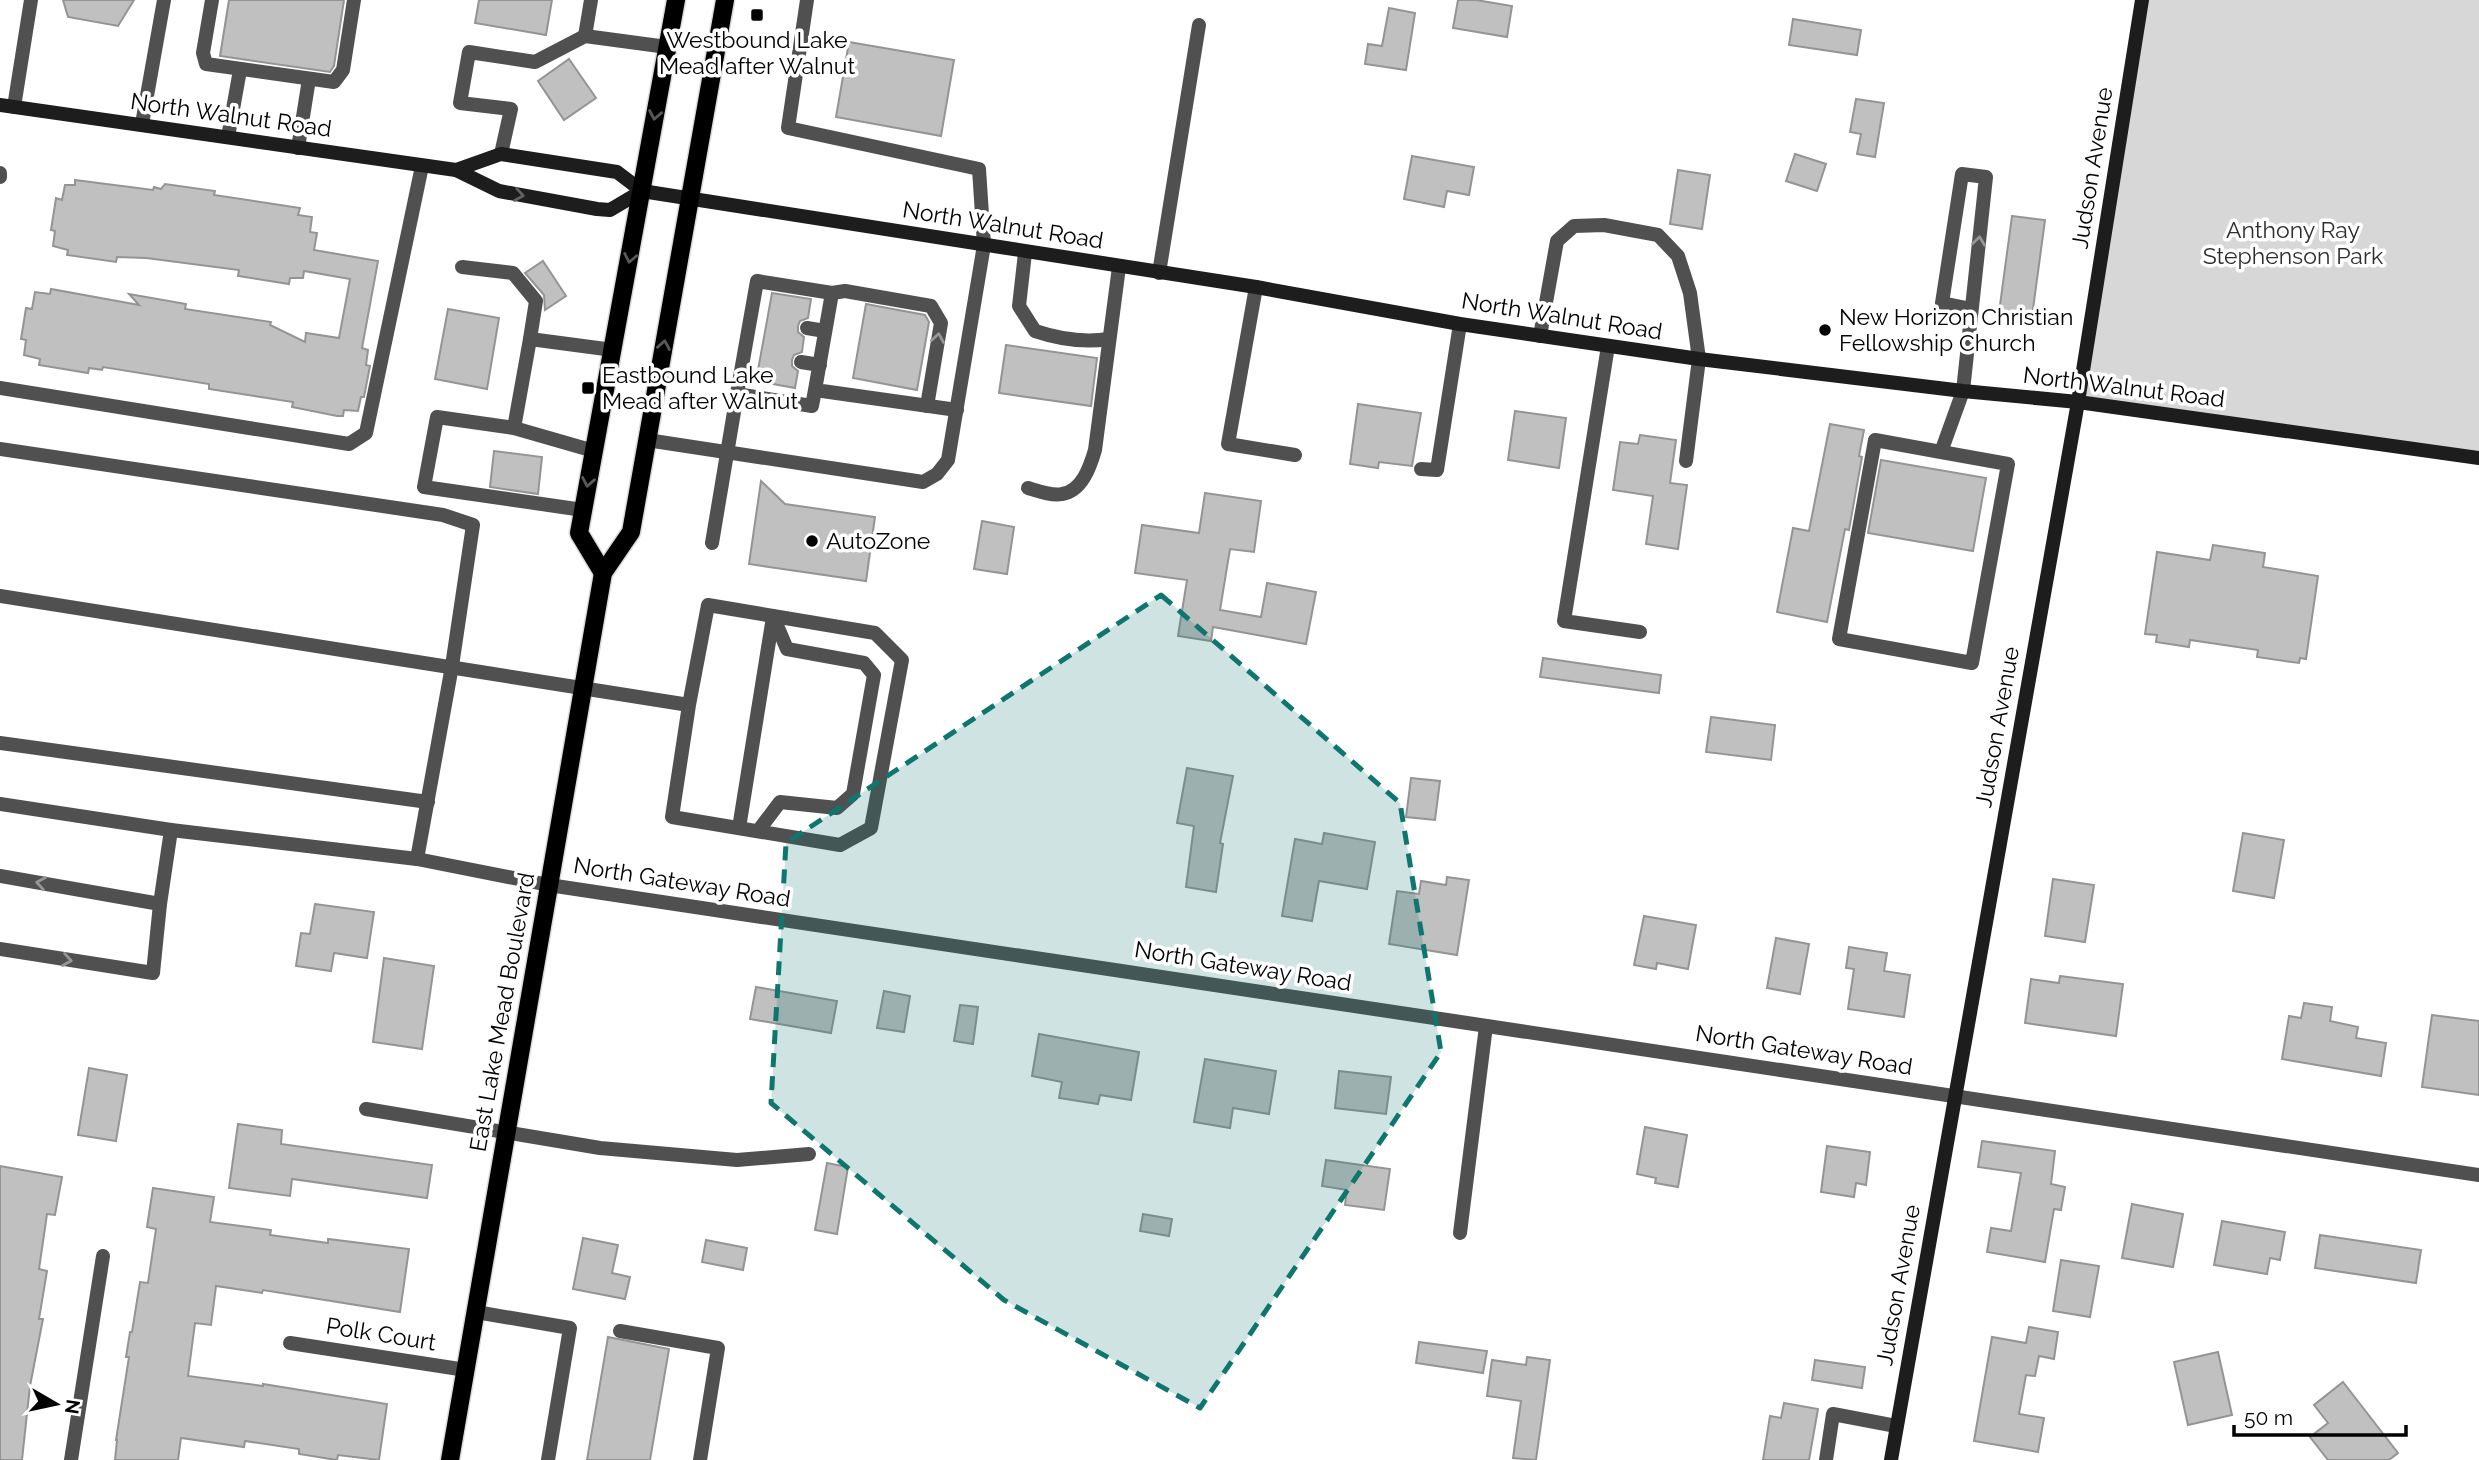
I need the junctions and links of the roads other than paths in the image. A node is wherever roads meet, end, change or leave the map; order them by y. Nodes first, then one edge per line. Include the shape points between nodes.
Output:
1 (31, 0) edge
2 (163, 0) edge
3 (212, 0) edge
4 (355, 0) edge
5 (591, 0) edge
6 (676, 0) edge
7 (724, 0) edge
8 (807, 0) edge
9 (2142, 0) edge
10 (1199, 25) dead end
11 (585, 36) junction
12 (667, 47) junction
13 (240, 70) junction
14 (309, 79) junction
15 (7, 106) edge
16 (142, 124) junction
17 (228, 137) junction
18 (298, 148) junction
19 (501, 154) junction
20 (422, 166) junction
21 (456, 170) junction
22 (642, 191) junction
23 (690, 197) junction
24 (984, 246) junction
25 (1026, 253) junction
26 (461, 267) dead end
27 (1119, 267) junction
28 (1159, 273) junction
29 (1256, 287) junction
30 (832, 293) junction
31 (1971, 309) junction
32 (750, 318) junction
33 (765, 321) dead end
34 (1460, 324) junction
35 (807, 328) dead end
36 (825, 331) junction
37 (1540, 336) junction
38 (530, 339) junction
39 (1109, 340) junction
40 (1608, 346) junction
41 (613, 350) junction
42 (1699, 359) junction
43 (801, 362) dead end
44 (820, 365) junction
45 (0, 388) edge
46 (815, 390) junction
47 (1963, 391) junction
48 (737, 394) junction
49 (2078, 401) junction
50 (927, 406) junction
51 (957, 410) junction
52 (514, 428) junction
53 (647, 440) junction
54 (0, 449) edge
55 (594, 451) junction
56 (727, 452) junction
57 (1941, 452) junction
58 (1295, 455) dead end
59 (2479, 458) edge
60 (1686, 461) dead end
61 (1421, 469) dead end
62 (1028, 488) dead end
63 (583, 510) junction
64 (712, 543) dead end
65 (603, 573) junction
66 (0, 596) edge
67 (773, 616) junction
68 (1640, 632) dead end
69 (452, 666) junction
70 (583, 687) junction
71 (693, 711) junction
72 (0, 743) edge
73 (428, 802) junction
74 (0, 804) edge
75 (739, 828) junction
76 (171, 830) junction
77 (758, 831) junction
78 (417, 859) junction
79 (0, 876) edge
80 (549, 885) junction
81 (160, 904) junction
82 (0, 949) edge
83 (1486, 1026) junction
84 (1954, 1096) junction
85 (366, 1109) dead end
86 (507, 1133) junction
87 (809, 1154) dead end
88 (2479, 1175) edge
89 (1460, 1233) dead end
90 (103, 1256) dead end
91 (476, 1312) junction
92 (620, 1331) dead end
93 (290, 1343) dead end
94 (466, 1370) junction
95 (1896, 1426) junction
96 (71, 1460) edge
97 (450, 1460) edge
98 (548, 1460) edge
99 (700, 1460) edge
100 (1826, 1460) edge
101 (1891, 1460) edge

1 - 15 street
2 - 16 street
3 - 13 street via 203,53 206,64
4 - 14 street via 343,70 334,82
5 - 11 street
6 - 12 main road
7 - 23 main road, East Lake Mead Boulevard
8 - 24 street via 788,128 979,169
9 - 49 street, Judson Avenue
10 - 28 street
11 - 12 street
11 - 19 street via 535,62 469,52 460,103 511,109
12 -> 22 main road
13 - 14 street
13 - 17 street
14 - 18 street
15 - 16 street, North Walnut Road
16 - 17 street, North Walnut Road
17 - 18 street, North Walnut Road
18 - 20 street, North Walnut Road
19 - 21 street, North Walnut Road
19 - 22 street, North Walnut Road via 617,172
20 - 21 street, North Walnut Road
20 - 45 street via 366,433 349,444
21 -> 22 street, North Walnut Road via 499,191 597,209 611,210
22 - 23 street, North Walnut Road
22 -> 41 main road
23 - 24 street, North Walnut Road
53 -> 23 main road, East Lake Mead Boulevard
24 - 25 street, North Walnut Road
24 - 51 street
25 - 27 street, North Walnut Road
25 - 39 street via 1019,306 1035,331 1074,340
26 - 38 street via 513,273 536,301
27 - 28 street, North Walnut Road
27 - 39 street
28 - 29 street, North Walnut Road
29 - 34 street, North Walnut Road
29 - 58 street via 1228,444
30 - 32 street via 757,281
30 - 36 street
50 -> 30 street via 941,323 931,306 845,291
31 -> 31 street via 1986,177 1962,174 1942,303
31 - 47 street
32 - 33 street
32 - 48 street via 751,355
34 - 37 street, North Walnut Road
34 - 61 street via 1437,470
35 - 36 street
36 - 44 street
37 - 40 street, North Walnut Road
37 - 42 street via 1558,241 1574,226 1604,225 1658,235 1678,256 1690,293
38 - 41 street
38 - 52 street
39 - 62 street via 1095,450 1086,475 1061,495
40 - 42 street, North Walnut Road
40 - 68 street via 1564,621
41 - 55 main road
42 - 47 street, North Walnut Road
42 - 60 street
43 - 44 street
44 - 46 street
46 - 48 street via 812,406
46 - 50 street
47 - 49 street, North Walnut Road
47 - 57 street
48 - 56 street
49 - 59 street, North Walnut Road
49 - 84 street, Judson Avenue
50 - 51 street
51 - 56 street via 948,460 923,482
52 - 55 street
52 - 63 street via 437,417 424,487
53 - 56 street
53 - 65 main road, East Lake Mead Boulevard via 631,532
54 - 69 street via 443,515 474,525
55 -> 63 main road
56 - 64 street
57 - 57 street via 2008,464 1972,663 1839,639 1875,440
63 - 65 main road via 579,533
65 - 70 main road, East Lake Mead Boulevard
66 - 69 street
67 - 71 street via 708,605 702,677
67 - 75 street via 756,683
67 - 77 street via 787,649 864,663 874,675 853,794 837,808 780,802
67 - 77 street via 875,633 902,660 872,828 840,845
69 - 70 street
69 - 73 street
70 - 71 street
70 - 80 main road, East Lake Mead Boulevard
71 - 75 street via 690,749 672,817
72 - 73 street
73 - 78 street
74 - 76 street, North Gateway Road
75 - 77 street
76 - 78 street, North Gateway Road
76 - 81 street
78 - 80 street, North Gateway Road
81 -> 79 street
80 - 83 street, North Gateway Road
80 - 86 main road, East Lake Mead Boulevard
82 -> 81 street via 153,973
83 - 84 street, North Gateway Road
83 - 89 street
84 - 88 street, North Gateway Road
84 - 95 street, Judson Avenue
85 - 86 street
86 - 87 street via 600,1148 737,1160
86 - 91 main road, East Lake Mead Boulevard
90 - 96 street
91 - 94 main road, East Lake Mead Boulevard
91 - 98 street via 570,1328
92 - 99 street via 718,1348
93 - 94 street, Polk Court
94 - 97 main road, East Lake Mead Boulevard
95 - 100 street via 1833,1414
95 - 101 street, Judson Avenue

